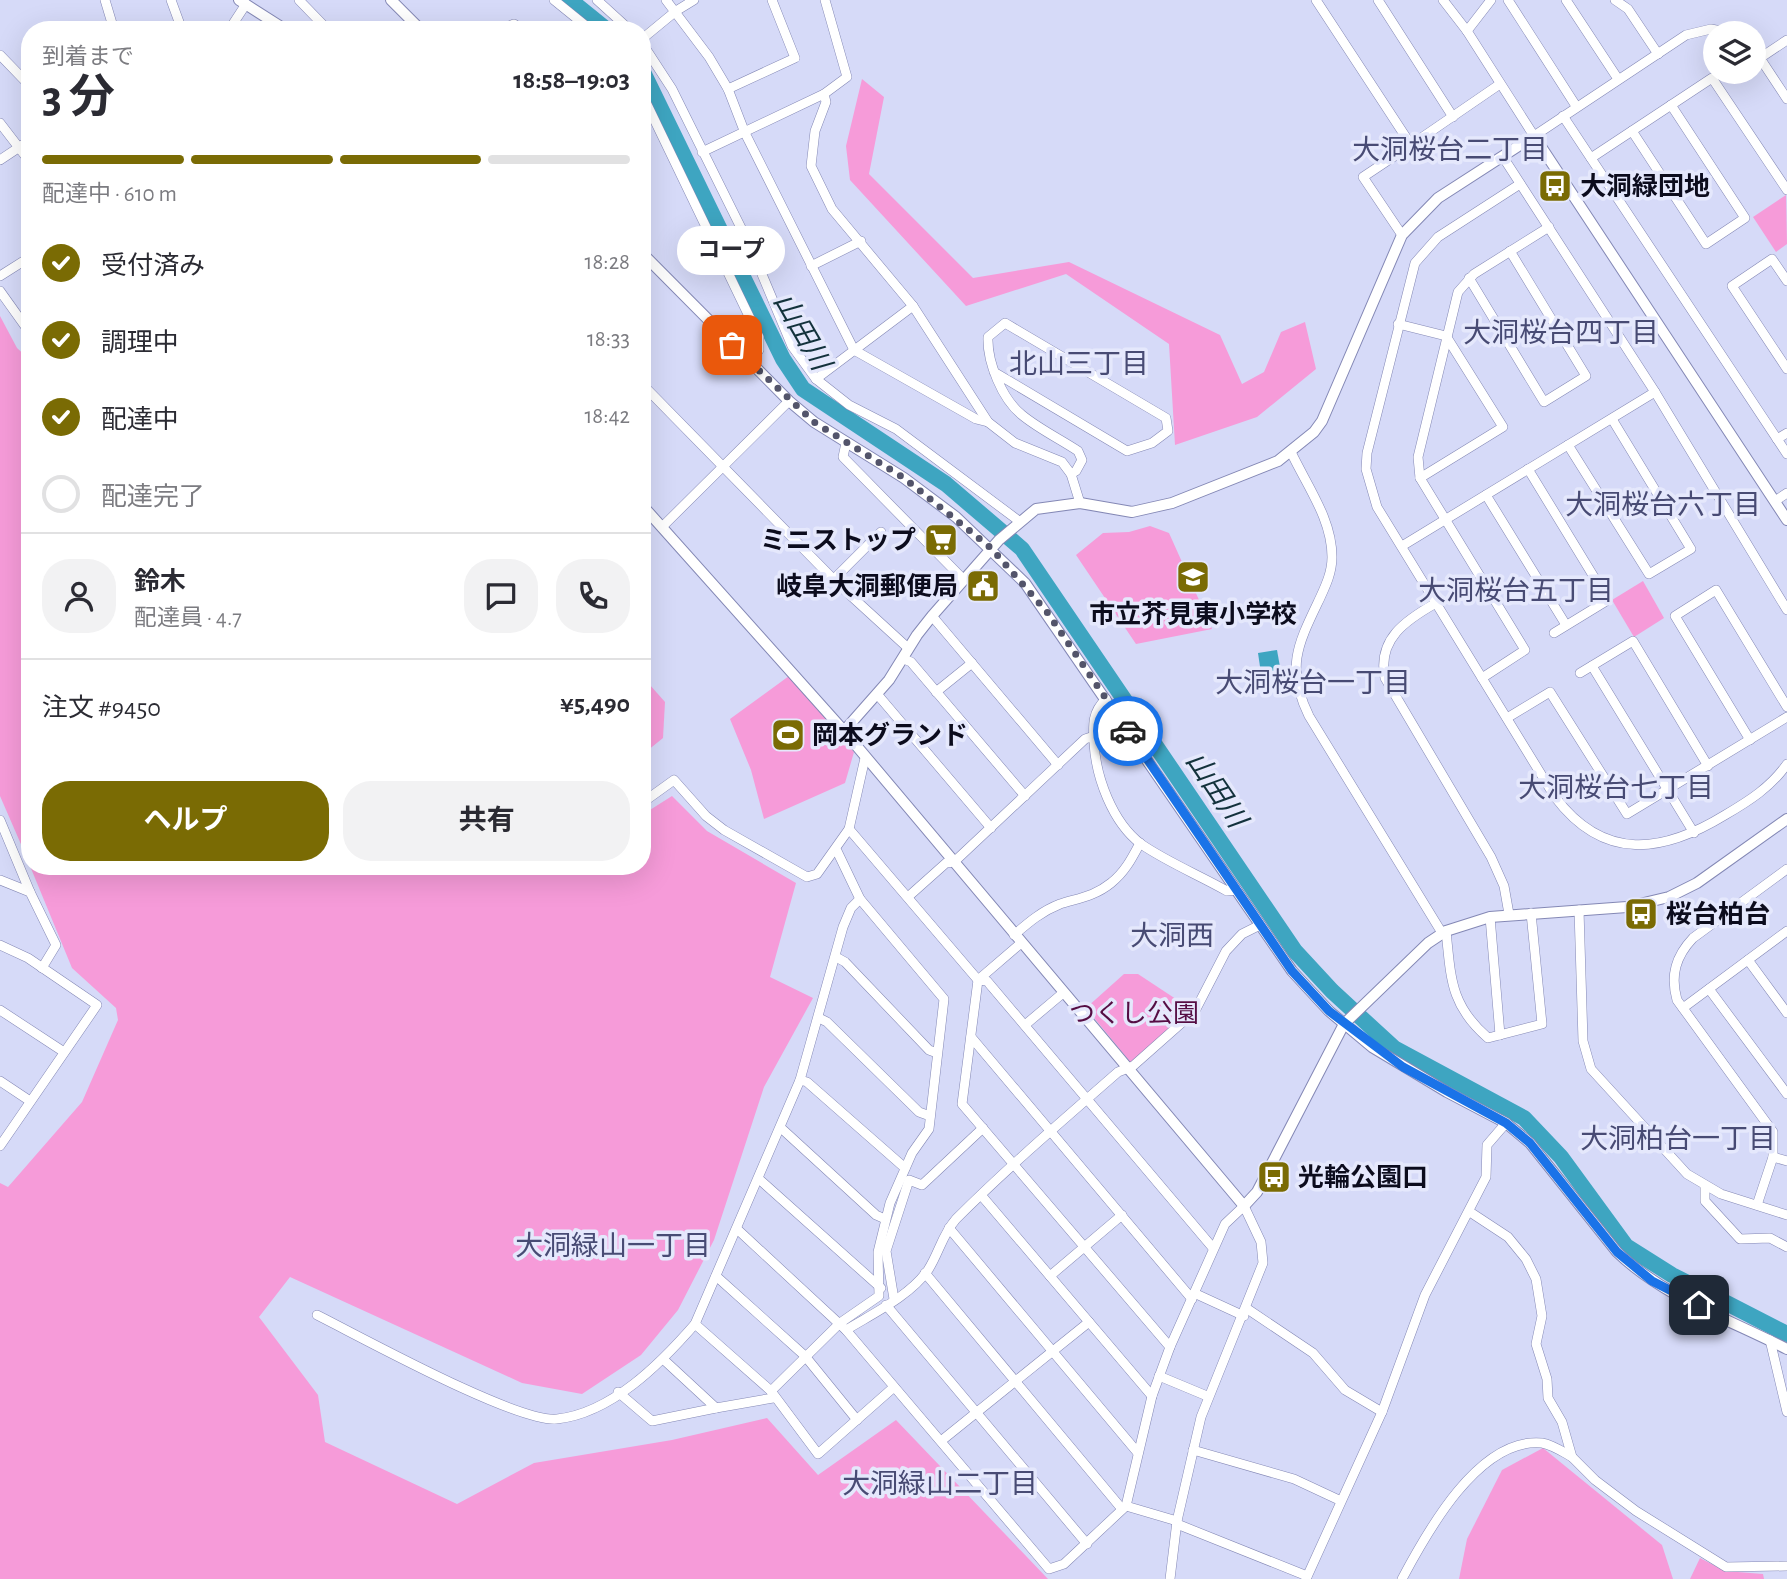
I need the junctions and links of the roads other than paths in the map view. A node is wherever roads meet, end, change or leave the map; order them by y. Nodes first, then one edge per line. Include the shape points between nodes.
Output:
1 (105, 0) edge
2 (171, 0) edge
3 (299, 0) edge
4 (391, 0) edge
5 (554, 0) edge
6 (597, 0) edge
7 (666, 0) edge
8 (694, 0) edge
9 (772, 0) edge
10 (825, 0) edge
11 (1316, 0) edge
12 (1378, 0) edge
13 (1443, 0) edge
14 (1492, 0) edge
15 (1508, 0) edge
16 (1566, 0) edge
17 (1615, 0) edge
18 (243, 2) edge
19 (676, 11) junction
20 (111, 21) edge
21 (179, 21) edge
22 (234, 21) edge
23 (272, 21) edge
24 (319, 21) edge
25 (412, 21) edge
26 (580, 21) edge
27 (620, 21) edge
28 (1703, 31) edge
29 (1467, 32) junction
30 (651, 33) edge
31 (1787, 40) edge
32 (1658, 54) junction
33 (1766, 54) edge
34 (0, 55) edge
35 (651, 55) edge
36 (1766, 67) edge
37 (21, 77) edge
38 (1618, 79) junction
39 (1500, 84) junction
40 (728, 89) junction
41 (824, 94) junction
42 (1787, 99) edge
43 (1671, 105) junction
44 (1576, 106) junction
45 (651, 113) edge
46 (1563, 116) junction
47 (1453, 117) junction
48 (0, 123) edge
49 (1632, 131) junction
50 (745, 133) junction
51 (1534, 136) junction
52 (1411, 145) junction
53 (21, 146) joint
54 (702, 152) junction
55 (1503, 157) junction
56 (1591, 158) junction
57 (0, 160) edge
58 (1520, 184) junction
59 (1787, 190) edge
60 (1549, 227) junction
61 (1402, 235) junction
62 (861, 241) junction
63 (1510, 251) junction
64 (651, 262) edge
65 (21, 263) edge
66 (811, 266) junction
67 (0, 276) edge
68 (1469, 278) junction
69 (1787, 281) edge
70 (0, 291) edge
71 (912, 306) junction
72 (21, 320) edge
73 (1398, 324) junction
74 (1446, 337) junction
75 (854, 350) junction
76 (750, 363) junction
77 (1787, 369) edge
78 (994, 372) junction
79 (816, 379) junction
80 (1655, 392) junction
81 (651, 393) edge
82 (789, 401) junction
83 (1612, 419) junction
84 (988, 422) junction
85 (1787, 433) edge
86 (1777, 439) junction
87 (846, 443) junction
88 (1568, 445) junction
89 (1291, 452) junction
90 (1787, 454) edge
91 (723, 466) junction
92 (1528, 469) junction
93 (1071, 474) junction
94 (1420, 478) junction
95 (1787, 493) edge
96 (1486, 495) junction
97 (1775, 501) junction
98 (1080, 503) junction
99 (651, 514) edge
100 (1446, 519) junction
101 (1787, 520) edge
102 (1016, 524) junction
103 (663, 527) junction
104 (881, 532) dead end
105 (995, 544) junction
106 (1402, 546) junction
107 (834, 579) junction
108 (964, 580) junction
109 (1436, 603) junction
110 (1787, 610) edge
111 (932, 616) junction
112 (1566, 625) junction
113 (1554, 633) dead end
114 (906, 654) junction
115 (972, 663) junction
116 (1592, 666) junction
117 (1580, 673) dead end
118 (1482, 678) junction
119 (936, 692) junction
120 (877, 694) junction
121 (1107, 699) junction
122 (1787, 707) edge
123 (1787, 717) edge
124 (1507, 718) junction
125 (844, 731) junction
126 (1094, 736) junction
127 (1750, 740) junction
128 (865, 758) junction
129 (1787, 764) edge
130 (1058, 765) junction
131 (1708, 765) junction
132 (1667, 790) junction
133 (1025, 796) junction
134 (651, 797) edge
135 (0, 820) edge
136 (1787, 820) edge
137 (991, 828) junction
138 (849, 829) junction
139 (1694, 834) junction
140 (1140, 843) junction
141 (837, 851) junction
142 (954, 862) junction
143 (1787, 869) edge
144 (21, 870) edge
145 (23, 875) edge
146 (0, 880) edge
147 (1237, 890) junction
148 (30, 892) junction
149 (909, 896) junction
150 (860, 899) junction
151 (1579, 910) junction
152 (1531, 913) junction
153 (1509, 914) junction
154 (1490, 917) junction
155 (1260, 925) junction
156 (1444, 932) junction
157 (1787, 932) edge
158 (1017, 939) junction
159 (0, 945) edge
160 (836, 957) junction
161 (1748, 960) junction
162 (42, 968) junction
163 (978, 980) junction
164 (1709, 989) junction
165 (1063, 993) junction
166 (1683, 1009) junction
167 (0, 1010) edge
168 (1787, 1013) edge
169 (819, 1018) junction
170 (1348, 1020) junction
171 (1024, 1026) junction
172 (1500, 1035) junction
173 (971, 1037) junction
174 (64, 1052) junction
175 (937, 1053) junction
176 (1127, 1068) junction
177 (800, 1080) junction
178 (0, 1081) edge
179 (1787, 1094) edge
180 (1087, 1099) junction
181 (30, 1101) junction
182 (930, 1116) junction
183 (1506, 1123) junction
184 (780, 1128) junction
185 (983, 1128) junction
186 (1051, 1131) junction
187 (0, 1146) edge
188 (1773, 1157) junction
189 (1787, 1161) edge
190 (1016, 1164) junction
191 (905, 1168) junction
192 (759, 1179) junction
193 (1705, 1186) junction
194 (981, 1195) junction
195 (1757, 1205) junction
196 (1244, 1206) junction
197 (1470, 1212) junction
198 (1122, 1215) junction
199 (1787, 1215) edge
200 (885, 1219) junction
201 (949, 1228) junction
202 (737, 1229) junction
203 (1085, 1246) junction
204 (1787, 1247) edge
205 (1213, 1248) junction
206 (925, 1273) junction
207 (716, 1276) junction
208 (1050, 1276) junction
209 (881, 1288) junction
210 (1193, 1296) junction
211 (890, 1302) junction
212 (1245, 1312) junction
213 (317, 1315) dead end
214 (1089, 1322) junction
215 (695, 1324) junction
216 (843, 1326) junction
217 (1770, 1340) junction
218 (1170, 1347) junction
219 (1787, 1349) edge
220 (1053, 1351) junction
221 (804, 1356) junction
222 (663, 1359) junction
223 (1158, 1376) junction
224 (1016, 1381) junction
225 (894, 1387) junction
226 (618, 1392) junction
227 (772, 1395) junction
228 (1152, 1396) junction
229 (1207, 1396) junction
230 (716, 1408) junction
231 (1382, 1412) junction
232 (1787, 1412) edge
233 (977, 1413) junction
234 (857, 1420) junction
235 (941, 1441) junction
236 (1193, 1450) junction
237 (1138, 1453) junction
238 (1572, 1457) junction
239 (1339, 1500) junction
240 (1124, 1508) junction
241 (1177, 1522) junction
242 (1087, 1544) junction
243 (1787, 1566) edge
244 (1306, 1577) edge
245 (1170, 1579) edge
246 (1402, 1579) edge

1 - 20 street
2 - 21 street
3 - 24 street
4 - 25 street
5 - 26 street
6 - 27 street
7 - 19 street
8 - 19 street
9 - 40 street via 795,58
10 - 41 street via 847,76
11 - 52 street
12 - 47 street
13 - 29 street
14 - 29 street
15 - 44 street
16 - 38 street
17 - 32 street via 1628,9
18 - 22 street
18 - 23 street
19 - 30 street
19 - 40 street
28 - 32 street
29 - 39 street
31 - 33 street
32 - 38 street
34 - 37 street
35 - 54 street
36 - 42 street
38 - 44 street
39 - 47 street
39 - 51 street
40 - 50 street
41 - 50 street
41 - 62 street via 811,166 832,209
43 - 49 street
43 - 49 street via 1745,218 1706,244
43 - 59 street via 1712,78
44 - 46 street
45 - 76 street via 760,337 760,350
46 - 51 street
46 - 56 street
47 - 52 street
48 - 53 street
49 - 56 street
50 - 54 street
50 - 66 street
51 - 55 street
51 - 97 street
52 - 61 street via 1363,177
53 - 57 street
54 - 79 street via 751,248 792,346
55 - 58 street
55 - 61 street via 1438,198
56 - 86 street
58 - 60 street
58 - 73 street via 1427,248 1408,279
60 - 63 street
60 - 80 street
61 - 89 street via 1322,421
62 - 66 street
62 - 71 street
63 - 68 street
63 - 68 street via 1586,376 1544,402
64 - 76 street
65 - 67 street
66 - 75 street
68 - 74 street via 1458,292
69 - 77 street via 1772,259 1732,286
70 - 72 street
71 - 75 street
71 - 84 street
73 - 74 street
73 - 106 street via 1366,469 1377,507
74 - 94 street via 1418,457
74 - 94 street via 1503,427
75 - 79 street
75 - 84 street
76 - 82 street
78 - 78 street via 1127,452 1168,431 1166,418 1005,323 988,337
78 - 93 street via 1021,415 1078,451 1082,460
79 - 102 street via 849,405 896,429
80 - 83 street
80 - 110 street
81 - 91 street
82 - 87 street
82 - 91 street
83 - 88 street
83 - 88 street via 1691,549 1649,574
84 - 93 street via 1015,443 1062,462
85 - 86 street
86 - 90 street
87 - 105 street via 904,478
87 - 108 street via 843,457
88 - 92 street
89 - 98 street via 1264,468 1152,509 1132,512
89 - 156 street via 1327,526 1332,561 1329,578 1299,642 1296,685 1309,716
91 - 103 street
91 - 107 street
92 - 96 street
92 - 112 street via 1608,600
93 - 98 street
94 - 100 street
95 - 97 street
96 - 100 street
96 - 112 street
97 - 101 street
98 - 102 street via 1036,509
99 - 103 street
100 - 106 street
100 - 118 street via 1525,650
102 - 105 street
103 - 125 street
104 - 107 street
105 - 108 street
105 - 121 street
106 - 109 street
107 - 114 street
108 - 111 street
109 - 118 street
109 - 153 street via 1394,634 1386,648 1385,678 1492,857
111 - 114 street
111 - 115 street
112 - 113 street
114 - 119 street
114 - 120 street
115 - 119 street
115 - 130 street
116 - 117 street
116 - 131 street via 1633,641
116 - 132 street
118 - 124 street
119 - 133 street
120 - 125 street
120 - 137 street
121 - 126 street via 1093,718
121 - 147 street
122 - 127 street via 1716,590 1675,615
123 - 127 street
124 - 132 street via 1550,692 1627,814
124 - 139 street via 1555,797 1588,830 1638,846
125 - 128 street
126 - 130 street
126 - 140 street via 1095,767 1116,815
127 - 131 street
128 - 138 street
128 - 142 street
129 - 139 street via 1749,801
130 - 133 street
131 - 132 street
132 - 139 street
133 - 137 street
134 - 141 street via 674,780 715,823 807,877 817,874
135 - 144 street
136 - 151 street via 1697,883 1669,897 1627,908
137 - 142 street
138 - 141 street
138 - 149 street
140 - 147 street via 1227,891
140 - 158 street via 1126,869 1111,884 1090,897 1035,916
141 - 150 street
142 - 149 street via 946,863
142 - 158 street
143 - 166 street via 1682,950 1673,975
145 - 148 street
146 - 148 street
147 - 155 street
148 - 162 street via 56,945
149 - 163 street
150 - 160 street via 851,908
150 - 175 street via 944,999
151 - 152 street
151 - 193 street via 1583,1041 1591,1069 1672,1160
152 - 153 street
152 - 172 street via 1542,1024
153 - 154 street
154 - 156 street
154 - 172 street
155 - 170 street via 1292,971
155 - 176 street via 1242,934 1226,951 1195,1011
156 - 170 street via 1415,953
156 - 172 street via 1451,986 1462,1010 1488,1038
157 - 161 street
158 - 163 street
158 - 165 street
159 - 162 street
160 - 169 street
160 - 175 street
161 - 164 street
161 - 168 street
162 - 174 street via 97,1005
163 - 171 street via 987,981
163 - 173 street
164 - 166 street
164 - 179 street
165 - 171 street
165 - 176 street
166 - 188 street via 1773,1132
167 - 174 street
169 - 177 street
169 - 182 street via 919,1112
170 - 183 street via 1403,1067
170 - 196 street via 1258,1192
171 - 180 street
173 - 185 street via 962,1104
173 - 186 street
174 - 181 street
175 - 182 street
176 - 180 street
176 - 196 street
177 - 184 street
177 - 191 street
178 - 181 street
180 - 186 street
180 - 205 street
181 - 187 street
182 - 191 street via 929,1129
183 - 197 street via 1487,1145 1486,1178
183 - 217 street via 1539,1152 1632,1267
184 - 192 street
184 - 200 street
185 - 190 street
185 - 211 street via 922,1185 909,1180 886,1251
186 - 190 street
186 - 198 street
188 - 189 street
188 - 195 street
190 - 194 street
190 - 203 street
191 - 200 street
192 - 202 street
192 - 209 street
193 - 195 street
193 - 204 street via 1704,1201 1740,1239 1770,1238
194 - 201 street
194 - 208 street
195 - 199 street
196 - 205 street via 1225,1224
196 - 212 street via 1261,1242 1263,1263
197 - 231 street via 1425,1295
197 - 238 street via 1508,1237 1531,1266 1542,1316 1536,1344 1548,1398 1562,1422
198 - 203 street
198 - 210 street
200 - 209 street via 878,1252
201 - 206 street
201 - 220 street
202 - 207 street
202 - 216 street
203 - 208 street
203 - 218 street
205 - 210 street
206 - 211 street
206 - 224 street
207 - 215 street
207 - 221 street
208 - 214 street
209 - 216 street via 879,1296
210 - 212 street
210 - 218 street
211 - 216 street
211 - 233 street
212 - 229 street
212 - 231 street via 1312,1353 1345,1391
213 - 226 street via 530,1415 555,1419 575,1414
214 - 220 street
214 - 228 street
215 - 222 street
215 - 227 street
216 - 221 street
216 - 225 street
217 - 219 street
217 - 232 street
218 - 223 street
220 - 224 street
220 - 237 street
221 - 227 street
221 - 234 street
222 - 226 street
222 - 230 street
223 - 228 street
223 - 229 street
224 - 233 street
224 - 240 street
225 - 234 street
225 - 235 street
226 - 230 street via 652,1421
227 - 230 street
227 - 234 street via 818,1454
228 - 237 street
229 - 236 street
231 - 239 street
233 - 235 street
233 - 242 street
235 - 242 street via 1049,1569 1064,1564
236 - 239 street via 1294,1479
236 - 241 street
237 - 240 street
238 - 243 street via 1636,1511 1727,1567
238 - 246 street via 1544,1443 1505,1449 1460,1488 1423,1538
239 - 244 street
240 - 241 street
240 - 242 street
241 - 244 street
241 - 245 street

